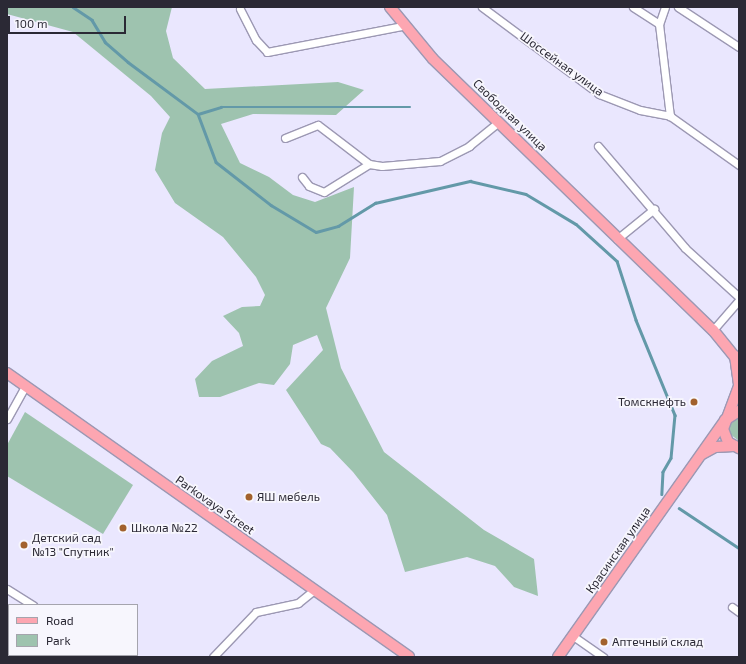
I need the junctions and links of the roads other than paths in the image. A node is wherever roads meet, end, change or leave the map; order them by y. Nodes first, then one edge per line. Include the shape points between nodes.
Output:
1 (390, 7) edge
2 (482, 7) edge
3 (633, 7) edge
4 (664, 7) edge
5 (678, 7) edge
6 (240, 9) dead end
7 (659, 24) junction
8 (402, 26) junction
9 (739, 47) edge
10 (670, 116) junction
11 (499, 122) junction
12 (284, 138) dead end
13 (598, 146) dead end
14 (369, 164) junction
15 (739, 165) edge
16 (302, 176) dead end
17 (654, 209) junction
18 (617, 239) junction
19 (739, 299) edge
20 (713, 330) junction
21 (737, 358) edge
22 (7, 372) edge
23 (25, 386) junction
24 (739, 411) edge
25 (7, 419) edge
26 (725, 420) junction
27 (738, 447) edge
28 (699, 456) junction
29 (7, 589) edge
30 (313, 590) junction
31 (31, 604) edge
32 (732, 607) dead end
33 (739, 612) edge
34 (573, 636) junction
35 (213, 657) edge
36 (409, 657) edge
37 (558, 657) edge
38 (603, 657) edge

1 - 8 main road, Свободная улица
2 - 10 street, Шоссейная улица via 599,94 640,110
3 - 7 street
4 - 7 street
5 - 9 street
6 - 8 street via 266,52
7 - 10 street
8 - 11 main road, Свободная улица
10 - 15 street
11 - 14 street via 469,146 440,161
11 - 18 main road, Свободная улица
12 - 14 street via 318,125
13 - 17 street
14 - 16 street via 324,192 309,186
17 - 18 street
17 - 19 street via 685,248
18 - 20 main road, Свободная улица
19 - 20 street
20 - 21 main road, Свободная улица
21 - 26 main road via 739,386
22 - 23 main road, Parkovaya Street
23 - 25 street
23 - 30 main road, Parkovaya Street
24 - 26 main road
26 - 27 main road via 723,434
26 - 28 main road, Красинская улица
27 - 28 main road via 715,447
28 - 34 main road, Красинская улица
29 - 31 street
30 - 35 street via 298,604 256,612
30 - 36 main road, Parkovaya Street
32 - 33 street
34 - 37 main road, Красинская улица
34 - 38 street

